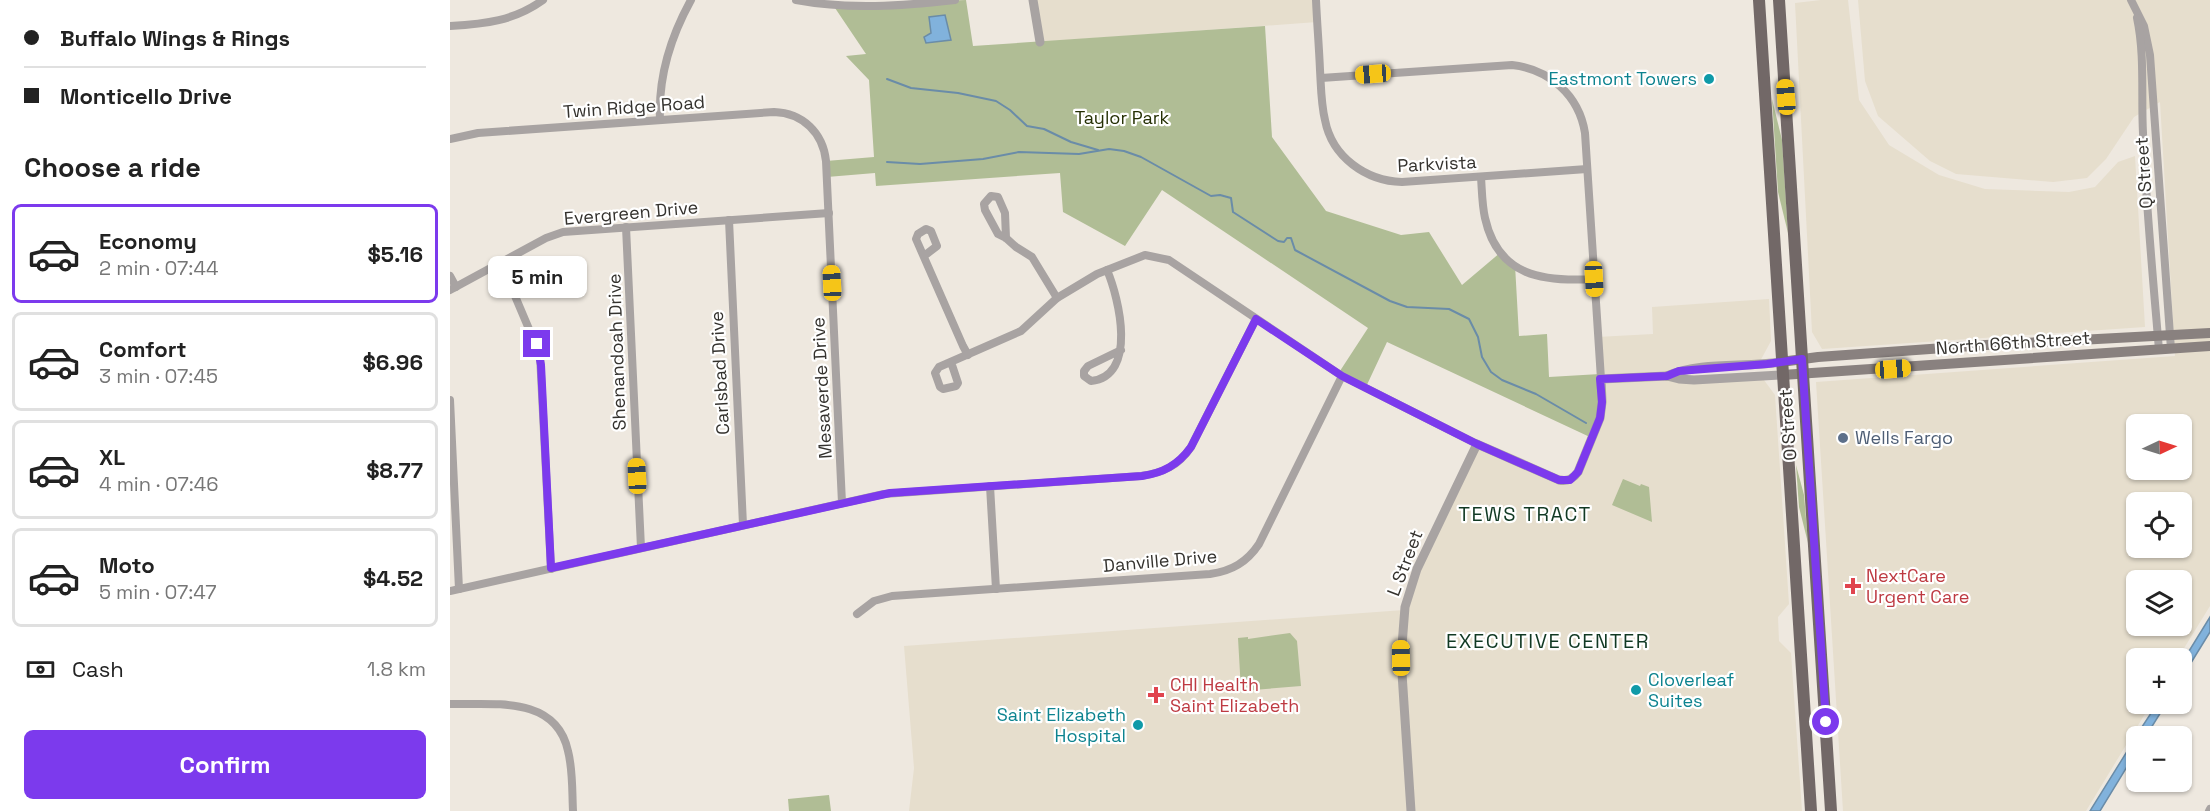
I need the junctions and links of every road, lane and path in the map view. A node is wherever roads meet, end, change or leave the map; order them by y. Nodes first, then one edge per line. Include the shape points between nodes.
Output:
1 (543, 0) edge
2 (690, 0) edge
3 (796, 0) edge
4 (955, 0) edge
5 (1033, 0) edge
6 (1316, 0) edge
7 (1759, 0) edge
8 (1779, 0) edge
9 (2130, 0) edge
10 (450, 26) edge
11 (1040, 42) dead end
12 (1321, 78) junction
13 (660, 120) junction
14 (814, 131) joint
15 (450, 139) edge
16 (1587, 169) junction
17 (1481, 177) junction
18 (829, 213) junction
19 (729, 220) junction
20 (626, 227) junction
21 (1006, 237) junction
22 (924, 256) dead end
23 (501, 263) junction
24 (1107, 270) junction
25 (450, 276) edge
26 (1594, 279) junction
27 (453, 288) edge
28 (1057, 298) junction
29 (1256, 319) junction
30 (2210, 333) edge
31 (2164, 336) junction
32 (2047, 343) junction
33 (2210, 346) edge
34 (2165, 349) junction
35 (1121, 350) junction
36 (968, 356) junction
37 (1802, 359) junction
38 (951, 362) dead end
39 (1979, 362) junction
40 (1782, 369) junction
41 (1803, 375) junction
42 (1342, 376) junction
43 (1600, 379) junction
44 (450, 400) edge
45 (451, 439) edge
46 (1477, 444) junction
47 (990, 486) junction
48 (843, 503) junction
49 (743, 525) junction
50 (641, 548) junction
51 (551, 568) junction
52 (996, 588) junction
53 (459, 589) junction
54 (450, 591) edge
55 (857, 614) dead end
56 (450, 704) edge
57 (573, 811) edge
58 (1411, 811) edge
59 (1811, 811) edge
60 (1832, 811) edge

1 - 10 street via 503,20
2 - 13 street via 666,57
3 - 4 street via 864,7
5 - 11 street
6 - 12 street
7 - 40 main road, O Street
8 - 37 main road, O Street
9 - 31 street, Q Street via 2139,32 2143,136
9 - 31 street, Q Street via 2144,26 2150,55
12 - 16 street via 1505,65 1534,70 1558,84 1576,106 1584,127
12 - 17 street, Parkvista via 1327,129 1341,153 1359,170 1394,182
13 - 14 street, Twin Ridge Road via 779,112 797,117
13 - 15 street, Twin Ridge Road via 478,133
14 - 18 street, Mesaverde Drive via 826,156
16 - 17 street, Parkvista
16 - 26 street
17 - 26 street via 1487,227 1506,258 1539,278
18 - 19 street, Evergreen Drive
18 - 48 street, Mesaverde Drive
19 - 20 street, Evergreen Drive
19 - 49 street, Carlsbad Drive
20 - 23 street, Evergreen Drive via 557,234
20 - 50 street, Shenandoah Drive
21 - 21 street via 995,231 985,210 984,204 991,196 998,197 1005,213
21 - 28 street via 1032,257
22 - 36 street
23 - 27 street, Evergreen Drive
23 - 51 street via 540,355
24 - 28 street
24 - 29 street via 1145,255 1169,260
24 - 35 street via 1116,297
25 - 27 street
26 - 43 street
28 - 36 street via 1021,331
29 - 42 street
29 - 47 street via 1191,447 1170,467 1142,476
30 - 31 main road, North 66th Street
31 - 32 main road, North 66th Street
31 - 34 street, Q Street
32 - 37 main road, North 66th Street
32 - 39 main road via 1990,353
33 - 34 main road, North 66th Street
34 - 39 main road, North 66th Street
35 - 35 street via 1109,374 1096,381 1084,376 1085,368
36 - 38 street
37 - 40 main road, North 66th Street
37 - 41 main road, O Street
39 - 41 main road, North 66th Street
40 - 41 main road, North 66th Street
40 - 43 street via 1698,368 1667,376
40 - 59 main road, O Street
41 - 60 main road, O Street
42 - 46 street
42 - 52 street, Danville Drive via 1259,544 1238,566 1210,574
43 - 46 street via 1600,418 1578,472 1570,480 1559,480
44 - 45 street
45 - 53 street
46 - 58 street, L Street via 1417,569 1405,610 1401,658
47 - 48 street via 890,493
47 - 52 street
48 - 49 street
49 - 50 street
50 - 51 street
51 - 53 street
52 - 55 street, Danville Drive via 883,598
53 - 54 street
56 - 57 street via 523,706 550,720 568,749

